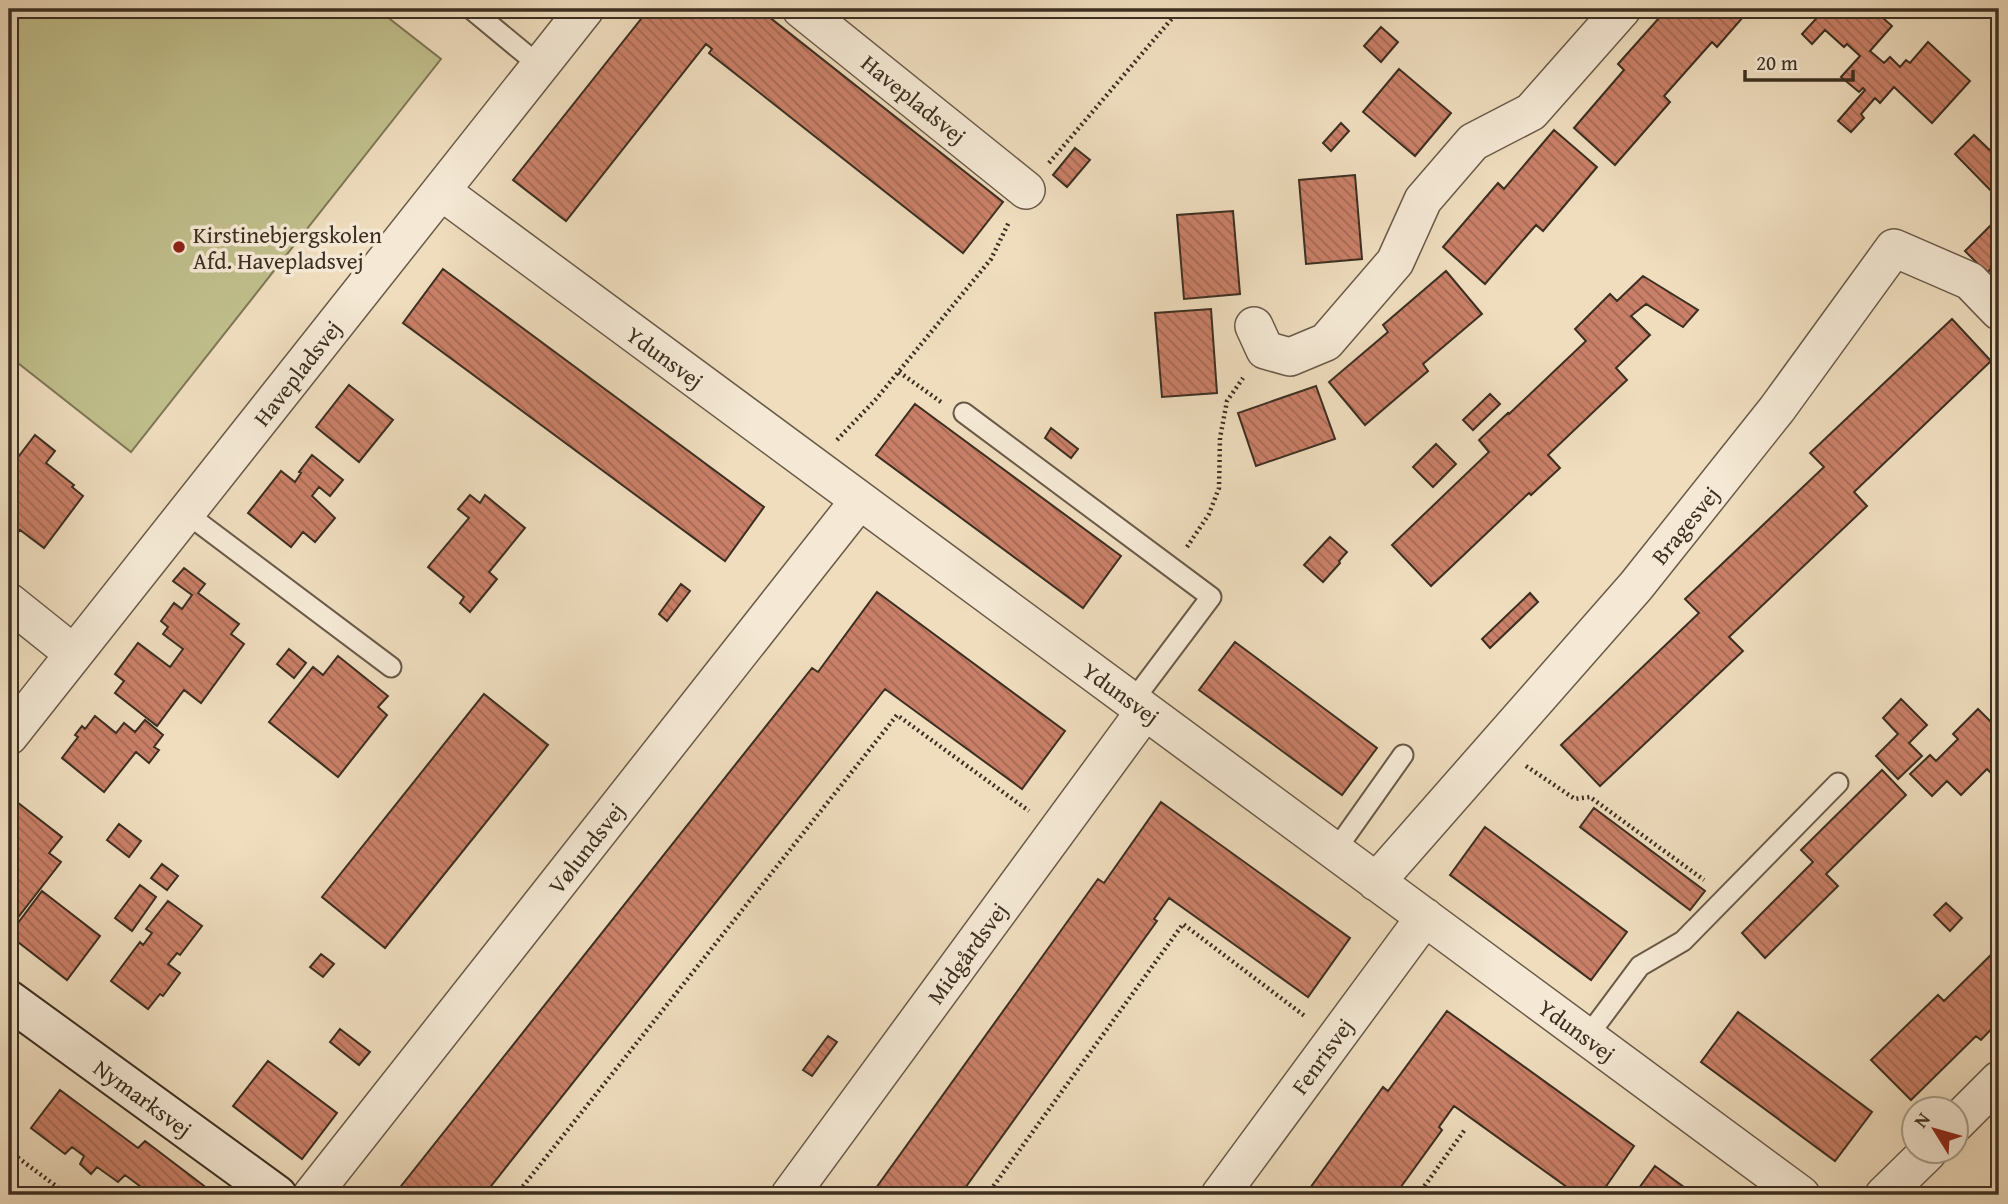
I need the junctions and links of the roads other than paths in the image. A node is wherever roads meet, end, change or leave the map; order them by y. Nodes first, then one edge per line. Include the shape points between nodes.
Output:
1 (471, 9) edge
2 (586, 9) edge
3 (801, 9) edge
4 (1622, 9) edge
5 (540, 66) junction
6 (1026, 190) road end
7 (441, 191) junction
8 (1999, 311) edge
9 (1260, 338) road end
10 (964, 413) road end
11 (859, 500) junction
12 (186, 513) junction
13 (9, 602) edge
14 (74, 654) junction
15 (391, 667) dead end
16 (1139, 706) junction
17 (9, 736) edge
18 (1403, 755) dead end
19 (1838, 783) dead end
20 (1335, 851) junction
21 (1376, 882) junction
22 (1425, 917) junction
23 (9, 1000) edge
24 (1587, 1037) junction
25 (1999, 1080) edge
26 (1969, 1110) edge
27 (1914, 1166) edge
28 (277, 1195) edge
29 (312, 1195) edge
30 (790, 1195) edge
31 (1220, 1195) edge
32 (1801, 1195) edge
33 (1884, 1195) edge

1 - 5 lane
2 - 5 street, Havepladsvej
3 - 6 street, Havepladsvej
4 - 9 street via 1531,112 1473,142 1423,201 1395,262 1326,342 1290,357
5 - 7 street, Havepladsvej
7 - 11 street, Ydunsvej
7 - 12 street, Havepladsvej
8 - 21 street, Bragesvej via 1970,281 1894,248 1777,409 1636,586
10 - 16 lane via 1211,597
11 - 16 street, Ydunsvej
11 - 29 street, Vølundsvej
12 - 14 street, Havepladsvej
12 - 15 lane
13 - 14 street
14 - 17 street, Havepladsvej
16 - 20 street, Ydunsvej
16 - 30 street, Midgårdsvej via 1056,831
18 - 20 lane
19 - 24 lane via 1683,941 1640,966
20 - 21 street, Ydunsvej
21 - 22 street, Ydunsvej
22 - 24 street, Ydunsvej
22 - 31 street, Fenrisvej
23 - 28 street, Nymarksvej
24 - 32 street, Ydunsvej
25 - 26 street
27 - 33 street

